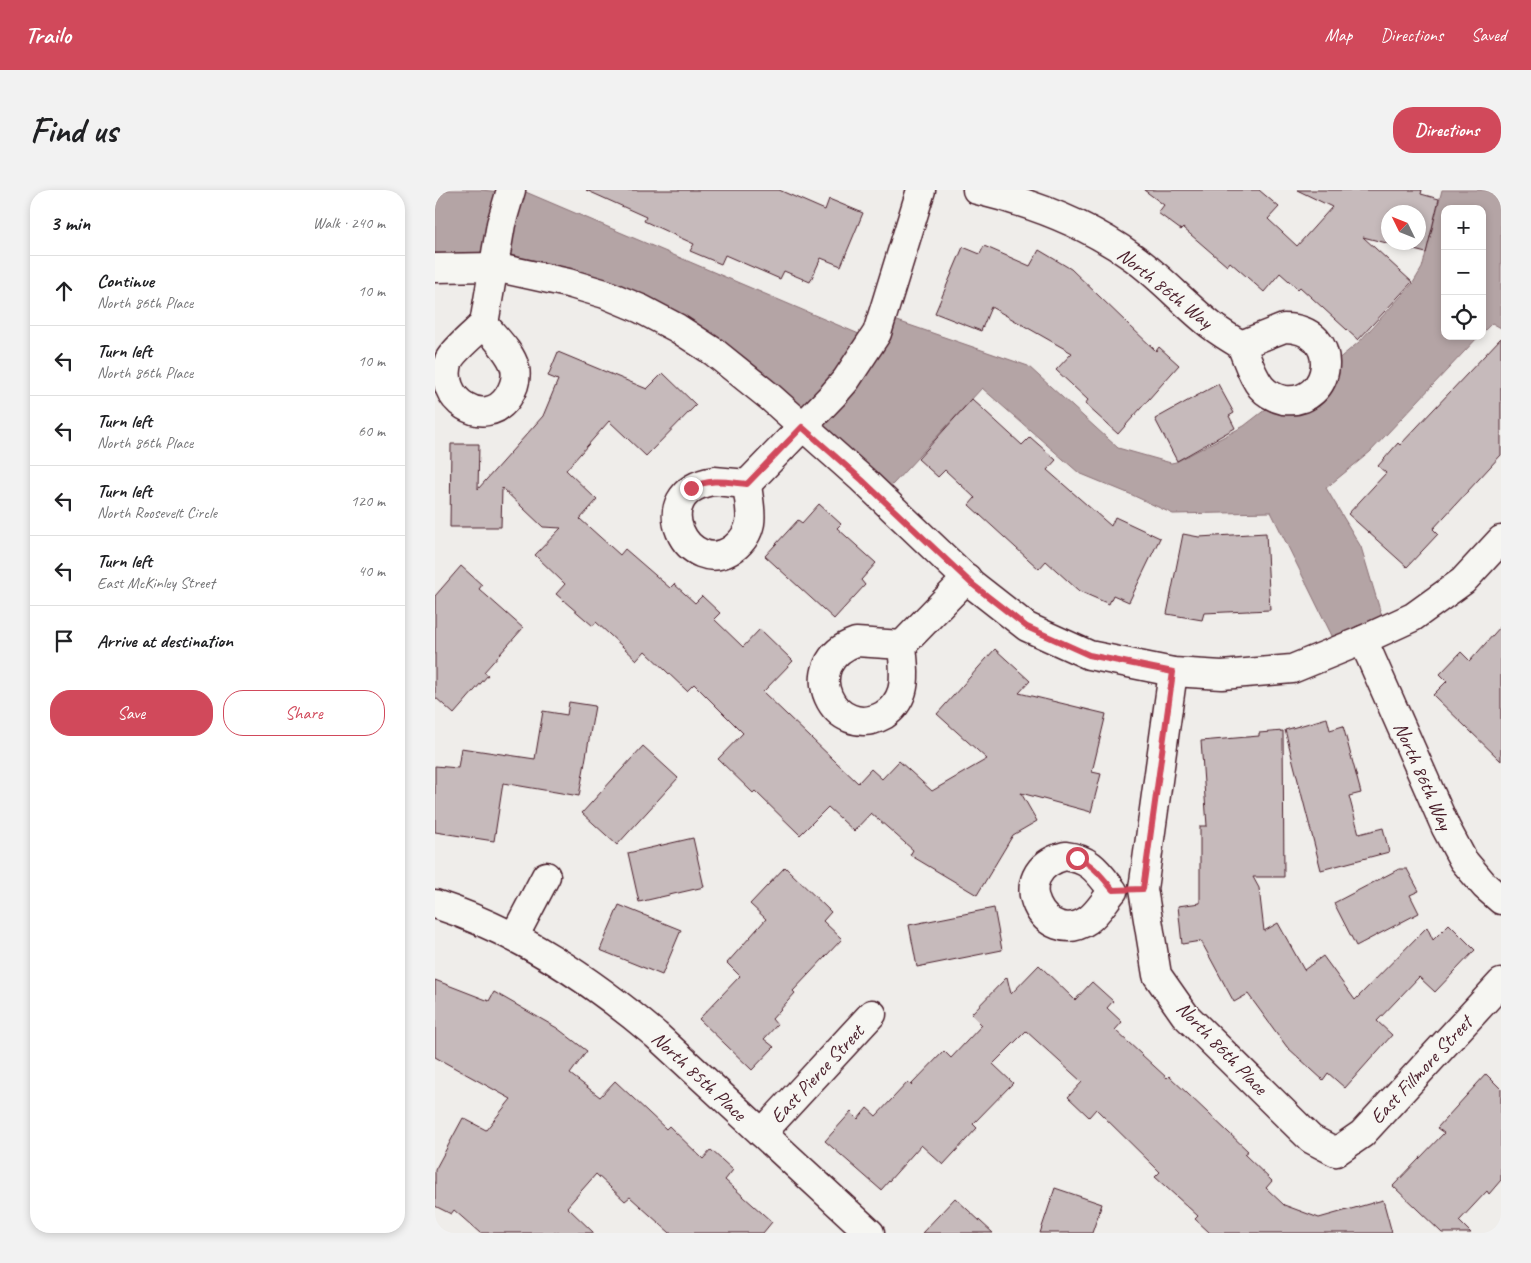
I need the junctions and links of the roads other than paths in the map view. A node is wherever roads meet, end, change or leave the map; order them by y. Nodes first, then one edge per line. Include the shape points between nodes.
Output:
1 (511, 190) edge
2 (921, 190) edge
3 (977, 190) edge
4 (494, 266) junction
5 (435, 268) edge
6 (484, 324) dead end
7 (1241, 346) dead end
8 (802, 427) junction
9 (747, 484) dead end
10 (1501, 540) edge
11 (967, 578) junction
12 (1363, 640) junction
13 (902, 645) dead end
14 (1173, 672) junction
15 (546, 876) dead end
16 (1143, 889) junction
17 (1113, 890) dead end
18 (1501, 900) edge
19 (435, 904) edge
20 (515, 937) junction
21 (1501, 983) edge
22 (872, 1014) dead end
23 (762, 1133) junction
24 (1336, 1152) joint
25 (869, 1233) edge

1 - 4 street
2 - 8 street via 877,334 846,380
3 - 7 street, North 86th Way via 1061,217 1134,257 1212,326
4 - 5 street
4 - 6 street
4 - 8 street via 568,283 641,309 714,352
8 - 9 street
8 - 11 street
10 - 12 street via 1463,581 1413,618
11 - 13 street
11 - 14 street via 1027,627 1089,655
12 - 14 street via 1293,669 1222,675
12 - 18 street, North 86th Way via 1446,828 1463,860
14 - 16 street, North 86th Place
15 - 20 street
16 - 17 street
16 - 24 street, North 86th Place via 1157,975 1185,1015 1311,1139
19 - 20 street, North 85th Place
20 - 23 street, North 85th Place via 558,961 625,1009
21 - 24 street, East Fillmore Street via 1362,1134
22 - 23 street, East Pierce Street
23 - 25 street, North 85th Place

